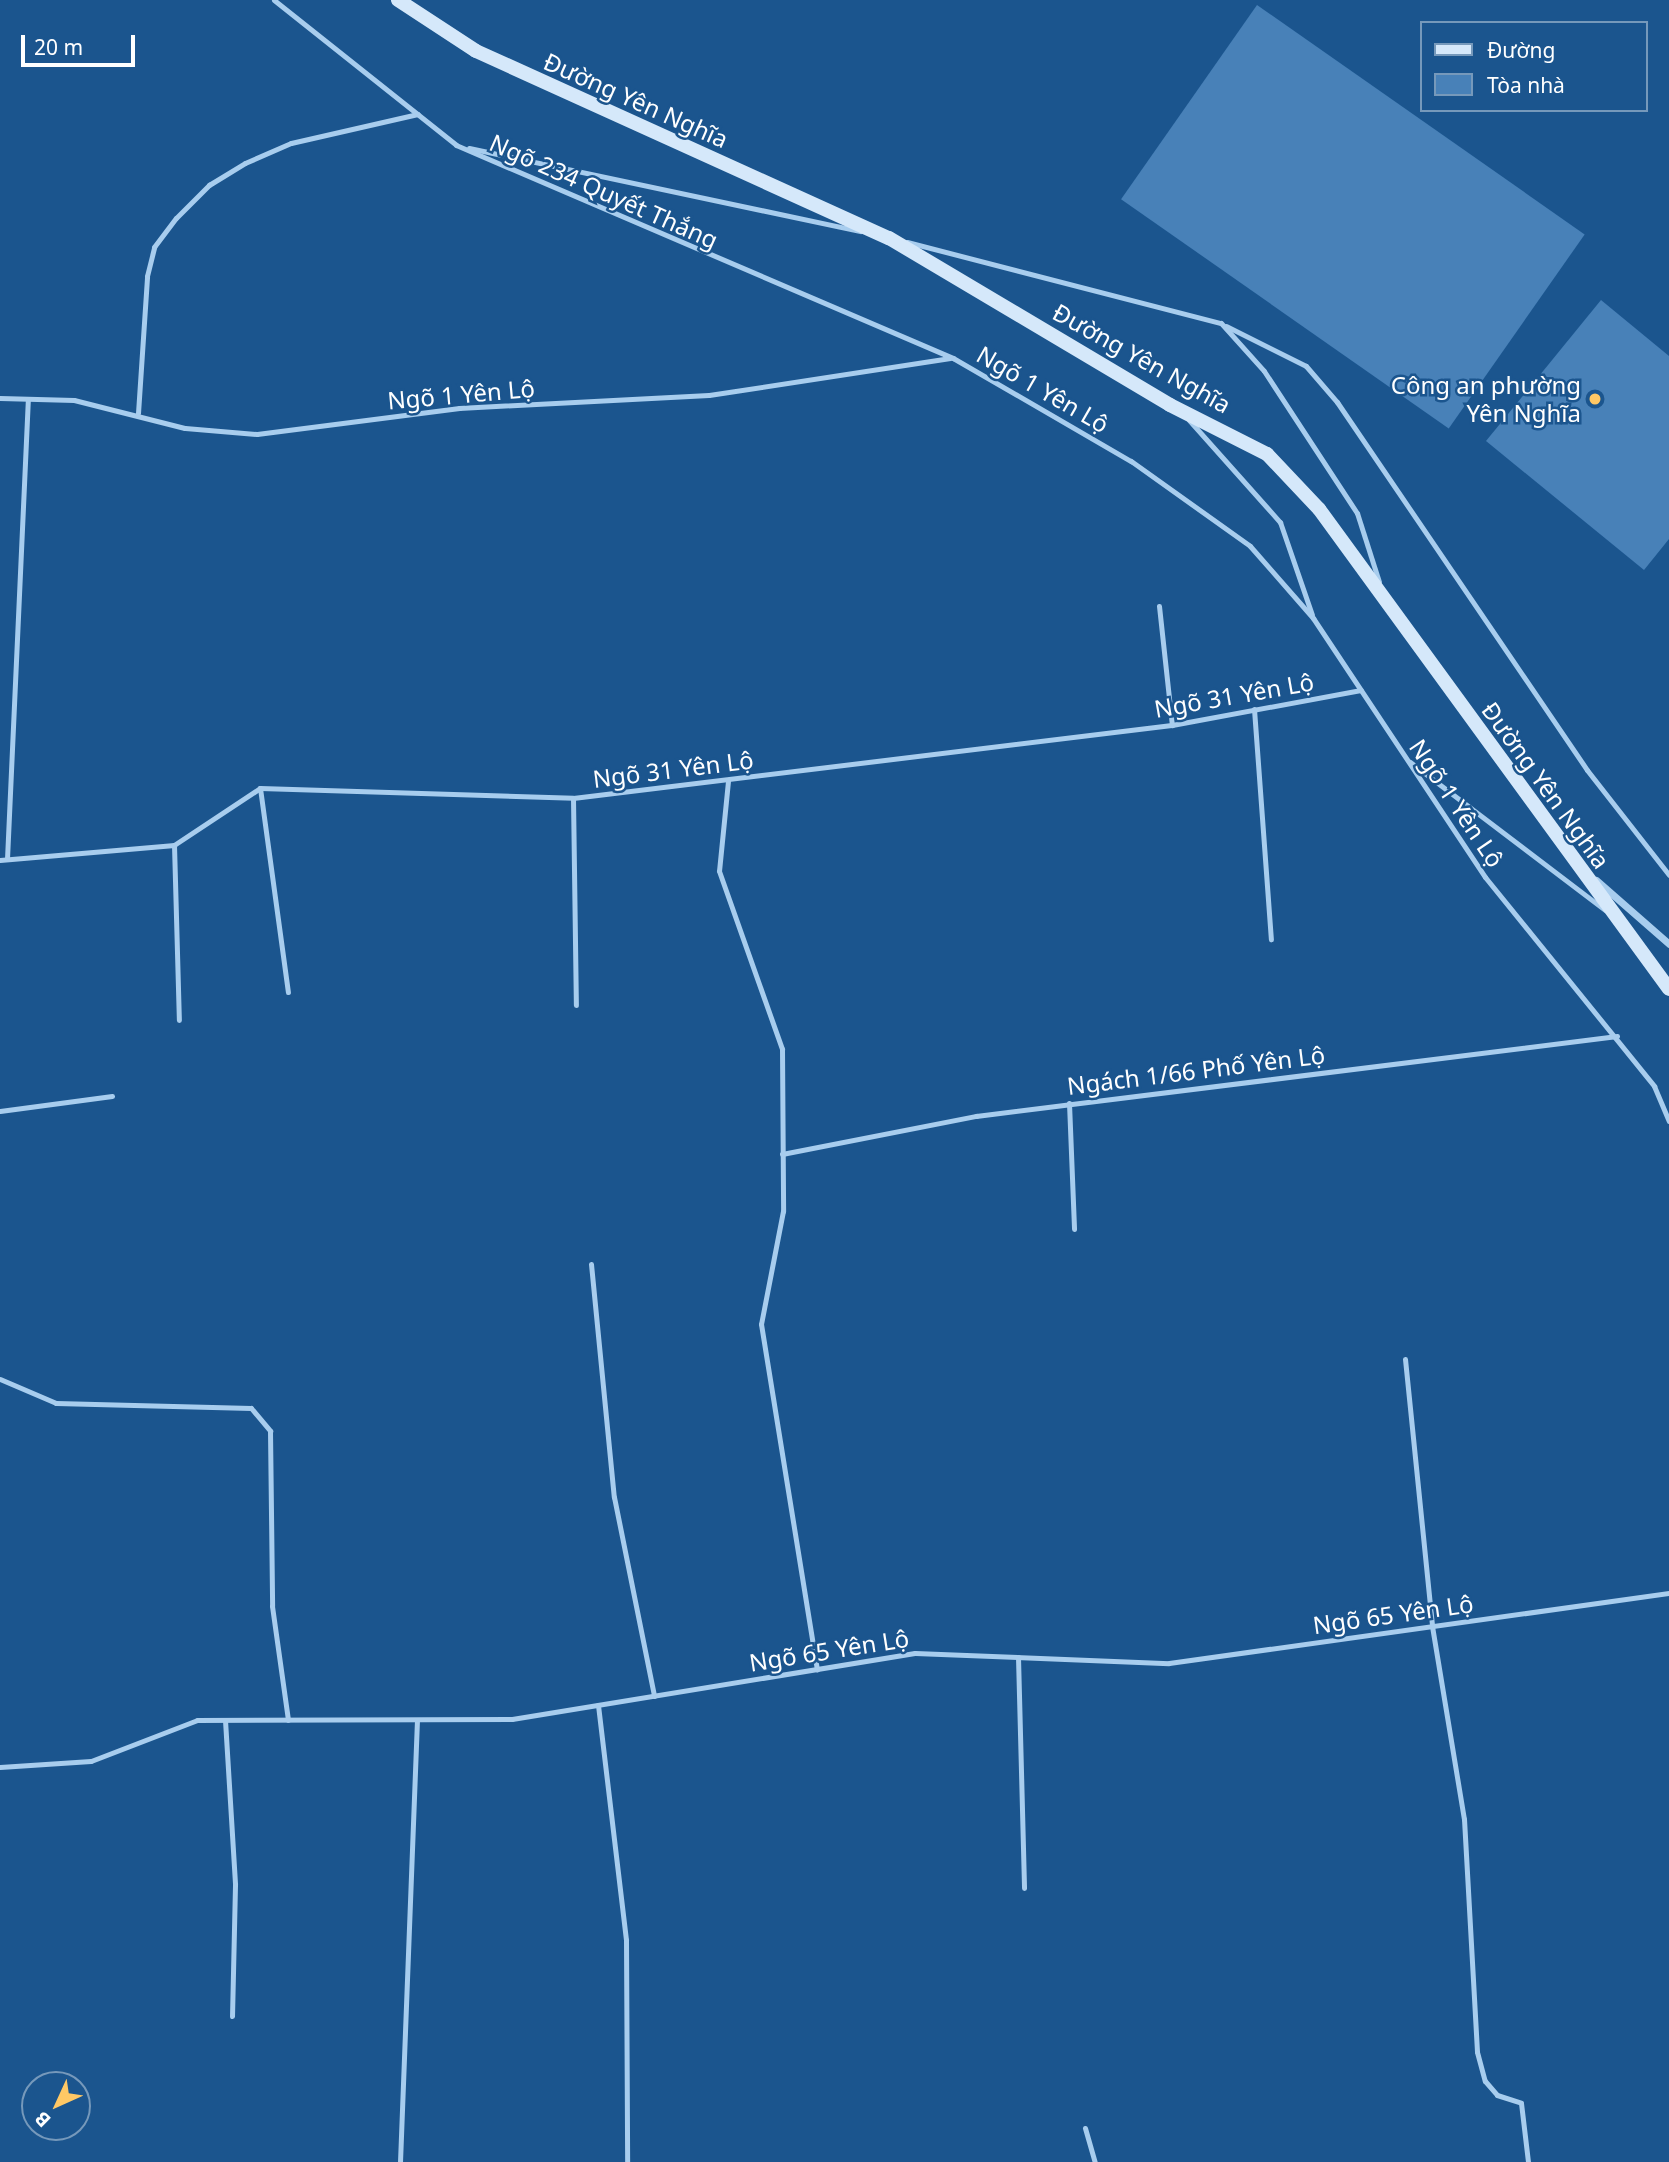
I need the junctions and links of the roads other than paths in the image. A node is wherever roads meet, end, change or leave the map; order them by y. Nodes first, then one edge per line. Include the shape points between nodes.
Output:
1 (274, 0) edge
2 (398, 0) edge
3 (418, 114) junction
4 (456, 145) junction
5 (889, 238) junction
6 (1221, 323) junction
7 (953, 358) junction
8 (0, 398) edge
9 (28, 398) junction
10 (1170, 405) junction
11 (138, 413) junction
12 (1385, 599) junction
13 (1159, 606) dead end
14 (1313, 618) junction
15 (1361, 690) junction
16 (1254, 709) junction
17 (1172, 725) junction
18 (1404, 758) junction
19 (728, 781) junction
20 (260, 788) junction
21 (573, 798) junction
22 (174, 845) junction
23 (1567, 855) junction
24 (4, 860) edge
25 (1669, 875) edge
26 (1614, 917) junction
27 (1271, 939) dead end
28 (1669, 944) edge
29 (1669, 989) edge
30 (288, 992) dead end
31 (576, 1005) dead end
32 (179, 1020) dead end
33 (1617, 1036) junction
34 (112, 1096) dead end
35 (1069, 1103) junction
36 (0, 1111) edge
37 (1669, 1121) edge
38 (782, 1154) junction
39 (1074, 1229) dead end
40 (591, 1264) dead end
41 (1405, 1359) dead end
42 (0, 1379) edge
43 (1669, 1592) edge
44 (1432, 1626) junction
45 (1018, 1657) junction
46 (817, 1669) junction
47 (654, 1696) junction
48 (598, 1705) junction
49 (225, 1720) junction
50 (288, 1720) junction
51 (417, 1720) junction
52 (0, 1767) edge
53 (1024, 1888) dead end
54 (232, 2016) dead end
55 (1084, 2128) dead end
56 (400, 2162) edge
57 (627, 2162) edge
58 (1094, 2162) edge
59 (1528, 2162) edge

1 - 3 lane, Ngõ 234 Quyết Thắng
2 - 5 main road, Đường Yên Nghĩa via 476,51
3 - 4 lane, Ngõ 234 Quyết Thắng
3 - 11 lane via 291,143 256,158 209,185 176,218 153,247 147,276
4 - 5 lane
4 - 7 lane, Ngõ 234 Quyết Thắng
5 - 6 lane
5 - 10 main road, Đường Yên Nghĩa
6 - 12 lane via 1264,371 1357,513
6 - 25 lane via 1306,366 1338,402 1587,770
7 - 11 lane, Ngõ 1 Yên Lộ via 709,395 459,408 257,434 185,428
7 - 14 lane, Ngõ 1 Yên Lộ via 1131,460 1250,546
8 - 9 lane, Ngõ 1 Yên Lộ
9 - 11 lane, Ngõ 1 Yên Lộ
9 - 24 lane
10 - 12 main road, Đường Yên Nghĩa via 1267,454 1319,509
10 - 14 lane via 1210,438 1280,522
12 - 23 main road, Đường Yên Nghĩa
13 - 17 lane
14 - 15 lane, Ngõ 1 Yên Lộ
15 - 16 lane, Ngõ 31 Yên Lộ
15 - 18 lane, Ngõ 1 Yên Lộ
16 - 17 lane, Ngõ 31 Yên Lộ
16 - 27 lane
17 - 19 lane, Ngõ 31 Yên Lộ
18 - 26 lane
18 - 33 lane, Ngõ 1 Yên Lộ via 1485,877
19 - 21 lane, Ngõ 31 Yên Lộ
19 - 38 lane via 719,871 782,1049
20 - 21 lane, Ngõ 31 Yên Lộ
20 - 22 lane
20 - 30 lane
21 - 31 lane
22 - 24 lane
22 - 32 lane
23 - 26 main road, Đường Yên Nghĩa
23 - 28 street
26 - 29 main road, Đường Yên Nghĩa
33 - 35 lane, Ngách 1/66 Phố Yên Lộ
33 - 37 lane, Ngõ 1 Yên Lộ via 1654,1086
34 - 36 lane
35 - 38 lane, Ngách 1/66 Phố Yên Lộ
35 - 39 lane
38 - 46 lane via 783,1211 761,1324
40 - 47 lane via 614,1497
41 - 44 lane
42 - 50 lane via 56,1403 251,1408 271,1431 272,1606
43 - 44 lane, Ngõ 65 Yên Lộ
44 - 45 lane, Ngõ 65 Yên Lộ via 1169,1663
44 - 59 lane via 1464,1819 1477,2052 1485,2081 1497,2095 1521,2103
45 - 46 lane, Ngõ 65 Yên Lộ via 915,1653
45 - 53 lane
46 - 47 lane, Ngõ 65 Yên Lộ
47 - 48 lane, Ngõ 65 Yên Lộ
48 - 51 lane, Ngõ 65 Yên Lộ via 512,1719
48 - 57 lane via 625,1940
49 - 50 lane, Ngõ 65 Yên Lộ
49 - 52 lane, Ngõ 65 Yên Lộ via 197,1720 91,1761
49 - 54 lane via 235,1885
50 - 51 lane, Ngõ 65 Yên Lộ
51 - 56 lane
55 - 58 lane

